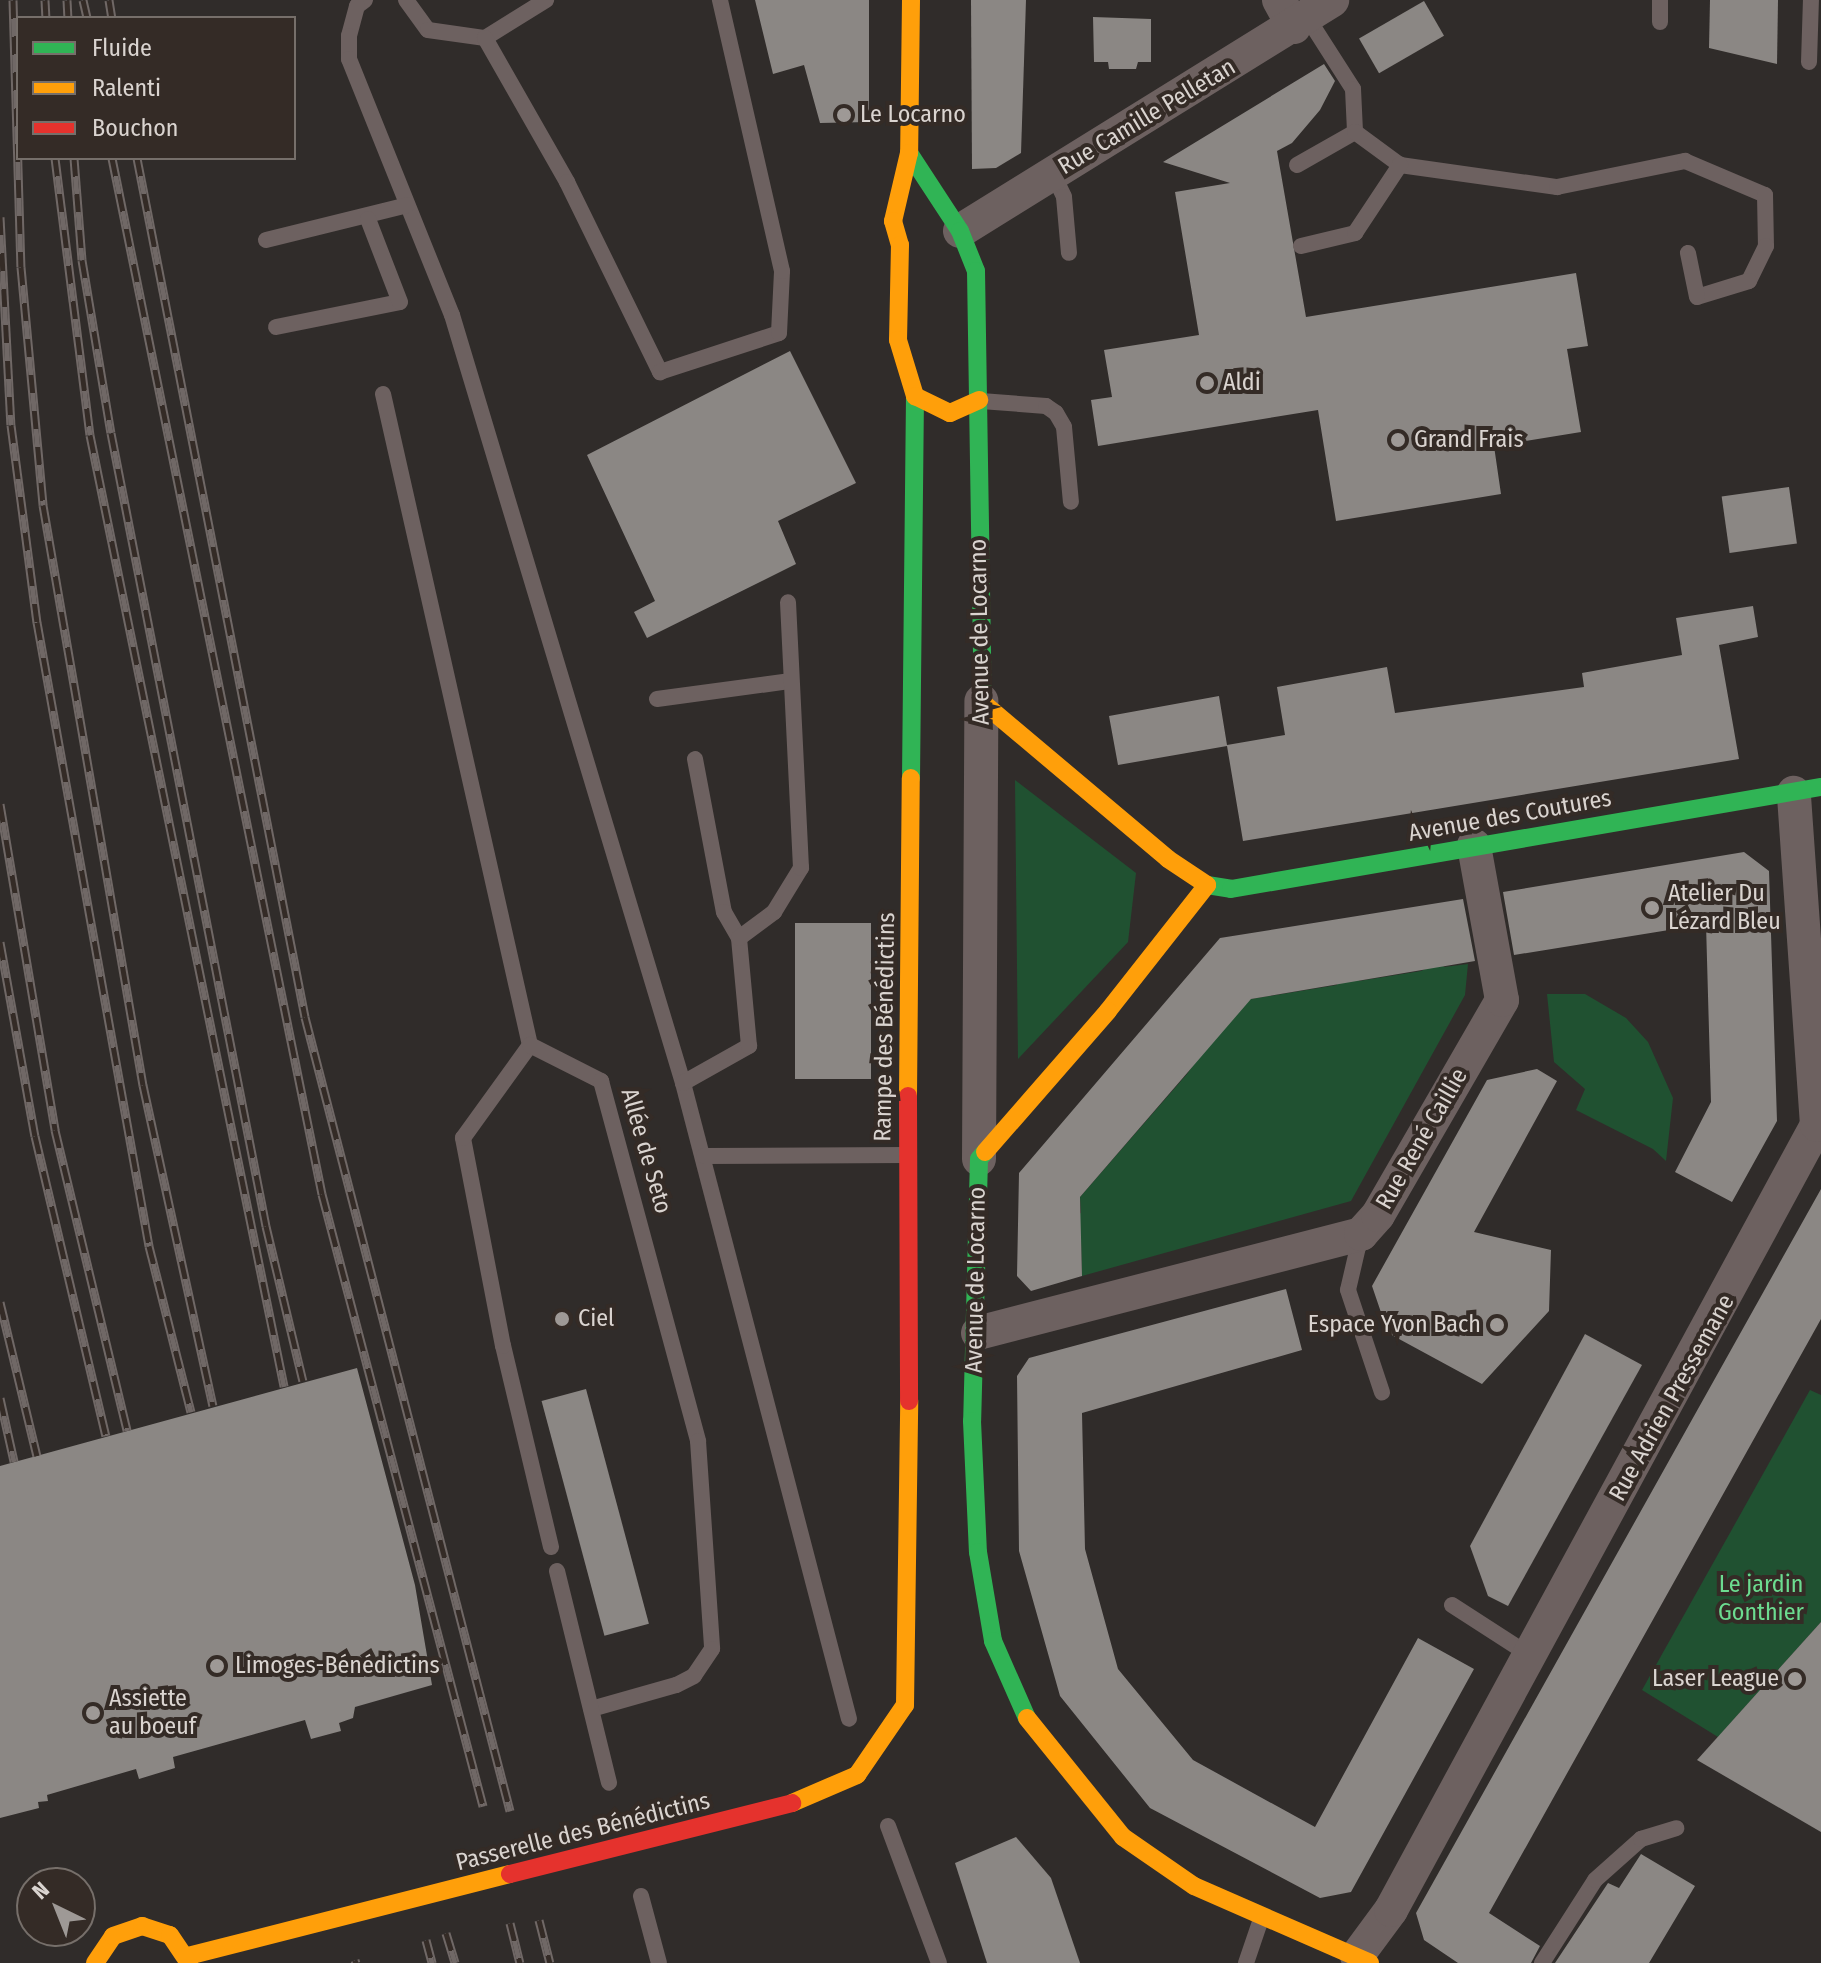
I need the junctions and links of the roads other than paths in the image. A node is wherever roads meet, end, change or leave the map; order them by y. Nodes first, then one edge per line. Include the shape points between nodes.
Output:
1 (365, 0) edge
2 (406, 0) edge
3 (546, 0) edge
4 (720, 0) edge
5 (911, 0) edge
6 (1660, 0) edge
7 (1811, 0) edge
8 (1303, 11) edge
9 (1660, 22) dead end
10 (485, 38) junction
11 (1809, 62) dead end
12 (1355, 132) junction
13 (909, 153) junction
14 (1297, 165) dead end
15 (1400, 165) junction
16 (1053, 174) junction
17 (407, 205) junction
18 (368, 219) junction
19 (953, 233) junction
20 (266, 240) dead end
21 (1301, 246) dead end
22 (1069, 253) dead end
23 (1688, 253) dead end
24 (276, 327) dead end
25 (383, 394) dead end
26 (915, 396) junction
27 (979, 400) junction
28 (1071, 502) dead end
29 (788, 602) dead end
30 (791, 681) junction
31 (657, 699) dead end
32 (981, 701) junction
33 (695, 759) dead end
34 (1807, 790) edge
35 (1474, 846) junction
36 (1207, 885) junction
37 (739, 938) junction
38 (530, 1045) junction
39 (683, 1083) junction
40 (1819, 1125) edge
41 (907, 1155) junction
42 (704, 1156) junction
43 (979, 1159) junction
44 (1361, 1234) junction
45 (978, 1333) junction
46 (1382, 1392) dead end
47 (551, 1547) dead end
48 (557, 1571) dead end
49 (1452, 1605) dead end
50 (1531, 1656) junction
51 (908, 1658) joint
52 (591, 1709) junction
53 (849, 1719) dead end
54 (609, 1783) dead end
55 (888, 1826) dead end
56 (1676, 1828) dead end
57 (641, 1896) dead end
58 (1261, 1917) junction
59 (189, 1960) edge
60 (1363, 1960) edge
61 (95, 1963) edge
62 (659, 1963) edge
63 (939, 1963) edge
64 (1246, 1963) edge
65 (1542, 1963) edge

1 - 17 lane via 357,6 349,59
2 - 10 lane via 428,30
3 - 10 lane
4 - 10 lane via 782,271 779,333 660,372 567,182
5 - 13 street
6 - 9 lane
7 - 11 lane
8 - 12 lane via 1353,89
8 - 16 street, Rue Camille Pelletan
12 - 14 lane
12 - 15 lane
13 - 19 street, Avenue de Locarno
13 - 26 street, Rampe des Bénédictins via 893,221 908,244 898,340
15 - 21 lane via 1355,233
15 - 23 lane via 1557,187 1685,161 1765,195 1766,246 1749,281 1697,297
16 - 19 street, Rue Camille Pelletan
16 - 22 lane via 1064,197
17 - 18 lane
17 - 39 lane via 452,315
18 - 20 lane
18 - 24 lane via 400,302
19 - 27 street, Avenue de Locarno via 976,271
25 - 38 lane
26 - 27 street via 950,413
26 - 41 street, Rampe des Bénédictins
27 - 28 lane via 1046,406 1056,413 1064,427
27 - 32 street, Avenue de Locarno
29 - 30 lane
30 - 31 lane
30 - 37 lane via 801,868 774,912
32 - 36 street via 1168,859
32 - 43 street, Avenue de Locarno
33 - 37 lane via 724,912
34 - 35 street, Avenue des Coutures
34 - 40 street, Rue Adrien Pressemane via 1804,1000
35 - 36 street, Avenue des Coutures via 1231,889
35 - 44 street, Rue René Caillie via 1502,1000 1378,1215
36 - 43 street via 1108,1011
37 - 39 lane via 749,1046
38 - 47 lane via 463,1138 503,1346
38 - 52 lane, Allée de Seto via 601,1081 698,1441 712,1649 694,1676 676,1685
39 - 42 lane
40 - 50 street, Rue Adrien Pressemane
41 - 42 lane
41 - 51 street, Rampe des Bénédictins
42 - 53 lane
43 - 45 street, Avenue de Locarno
44 - 45 street, Rue René Caillie
44 - 46 lane via 1348,1290
45 - 58 street, Avenue de Locarno via 972,1421 978,1552 993,1641 1012,1692 1062,1767 1123,1837 1194,1886
48 - 52 lane
49 - 50 lane
50 - 60 street, Rue Adrien Pressemane
51 - 59 street, Passerelle des Bénédictins via 905,1705 898,1721 857,1775 831,1789 755,1814
52 - 54 lane
55 - 63 lane
56 - 65 lane via 1641,1839 1595,1880
57 - 62 lane
58 - 60 street, Avenue de Locarno
58 - 64 lane
59 - 61 street via 170,1935 142,1926 113,1936

